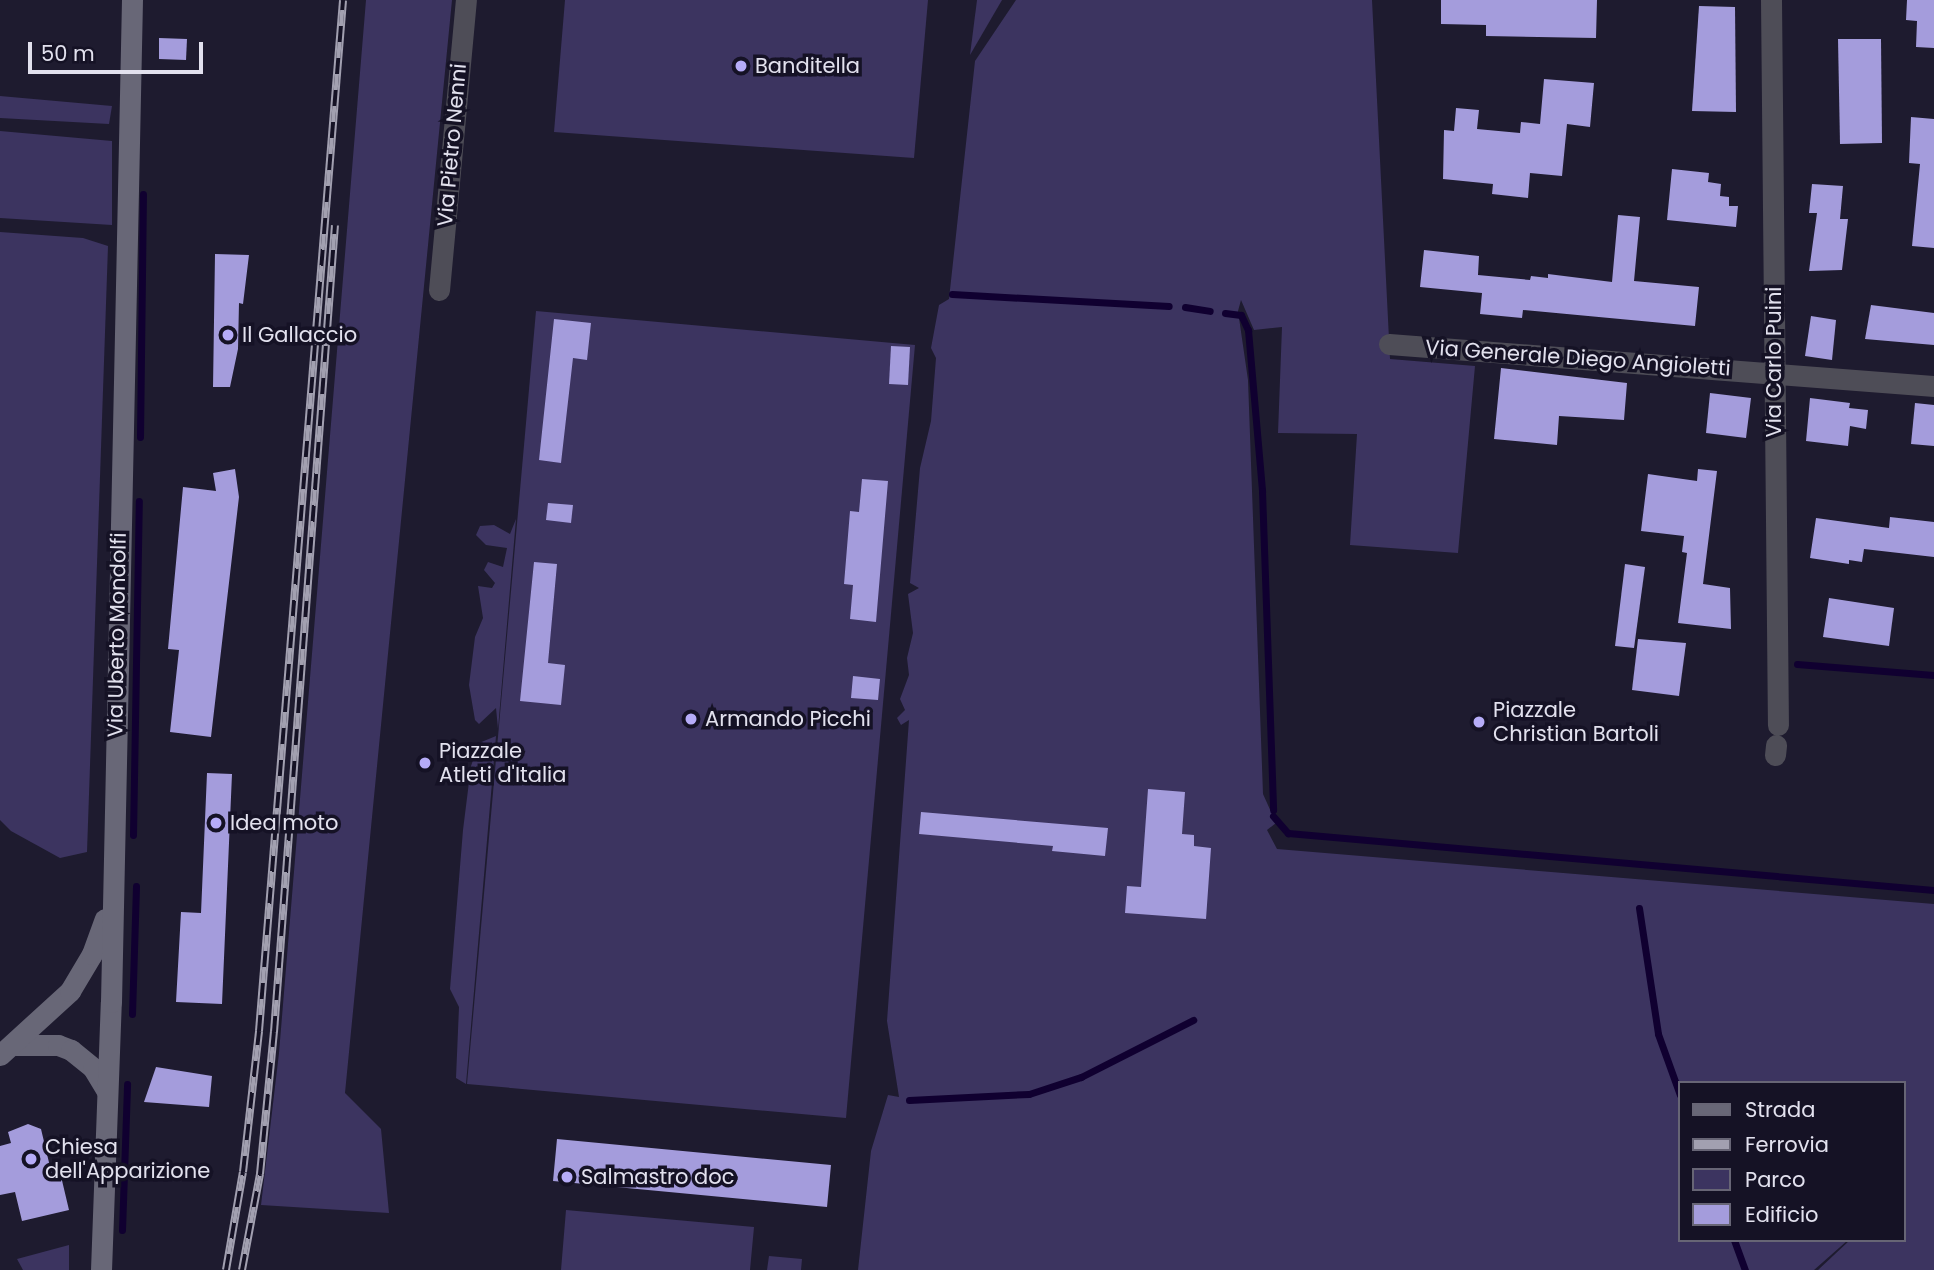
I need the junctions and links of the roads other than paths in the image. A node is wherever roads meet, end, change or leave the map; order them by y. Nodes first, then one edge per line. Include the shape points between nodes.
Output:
1 (132, 0) edge
2 (466, 0) edge
3 (1772, 0) edge
4 (439, 290) dead end
5 (1389, 344) dead end
6 (1774, 373) junction
7 (1934, 386) edge
8 (1776, 742) dead end
9 (110, 903) junction
10 (7, 1050) edge
11 (107, 1091) junction
12 (101, 1270) edge

1 - 9 main road, Via Uberto Mondolfi
2 - 4 street, Via Pietro Nenni
3 - 6 street, Via Carlo Puini
5 - 6 street, Via Generale Diego Angioletti
6 - 7 street, Via Generale Diego Angioletti
6 - 8 street, Via Carlo Puini
9 - 10 main road via 79,979
9 - 11 main road, Via Uberto Mondolfi
10 - 11 main road via 58,1045 71,1050 93,1068
11 - 12 main road, Via Uberto Mondolfi

